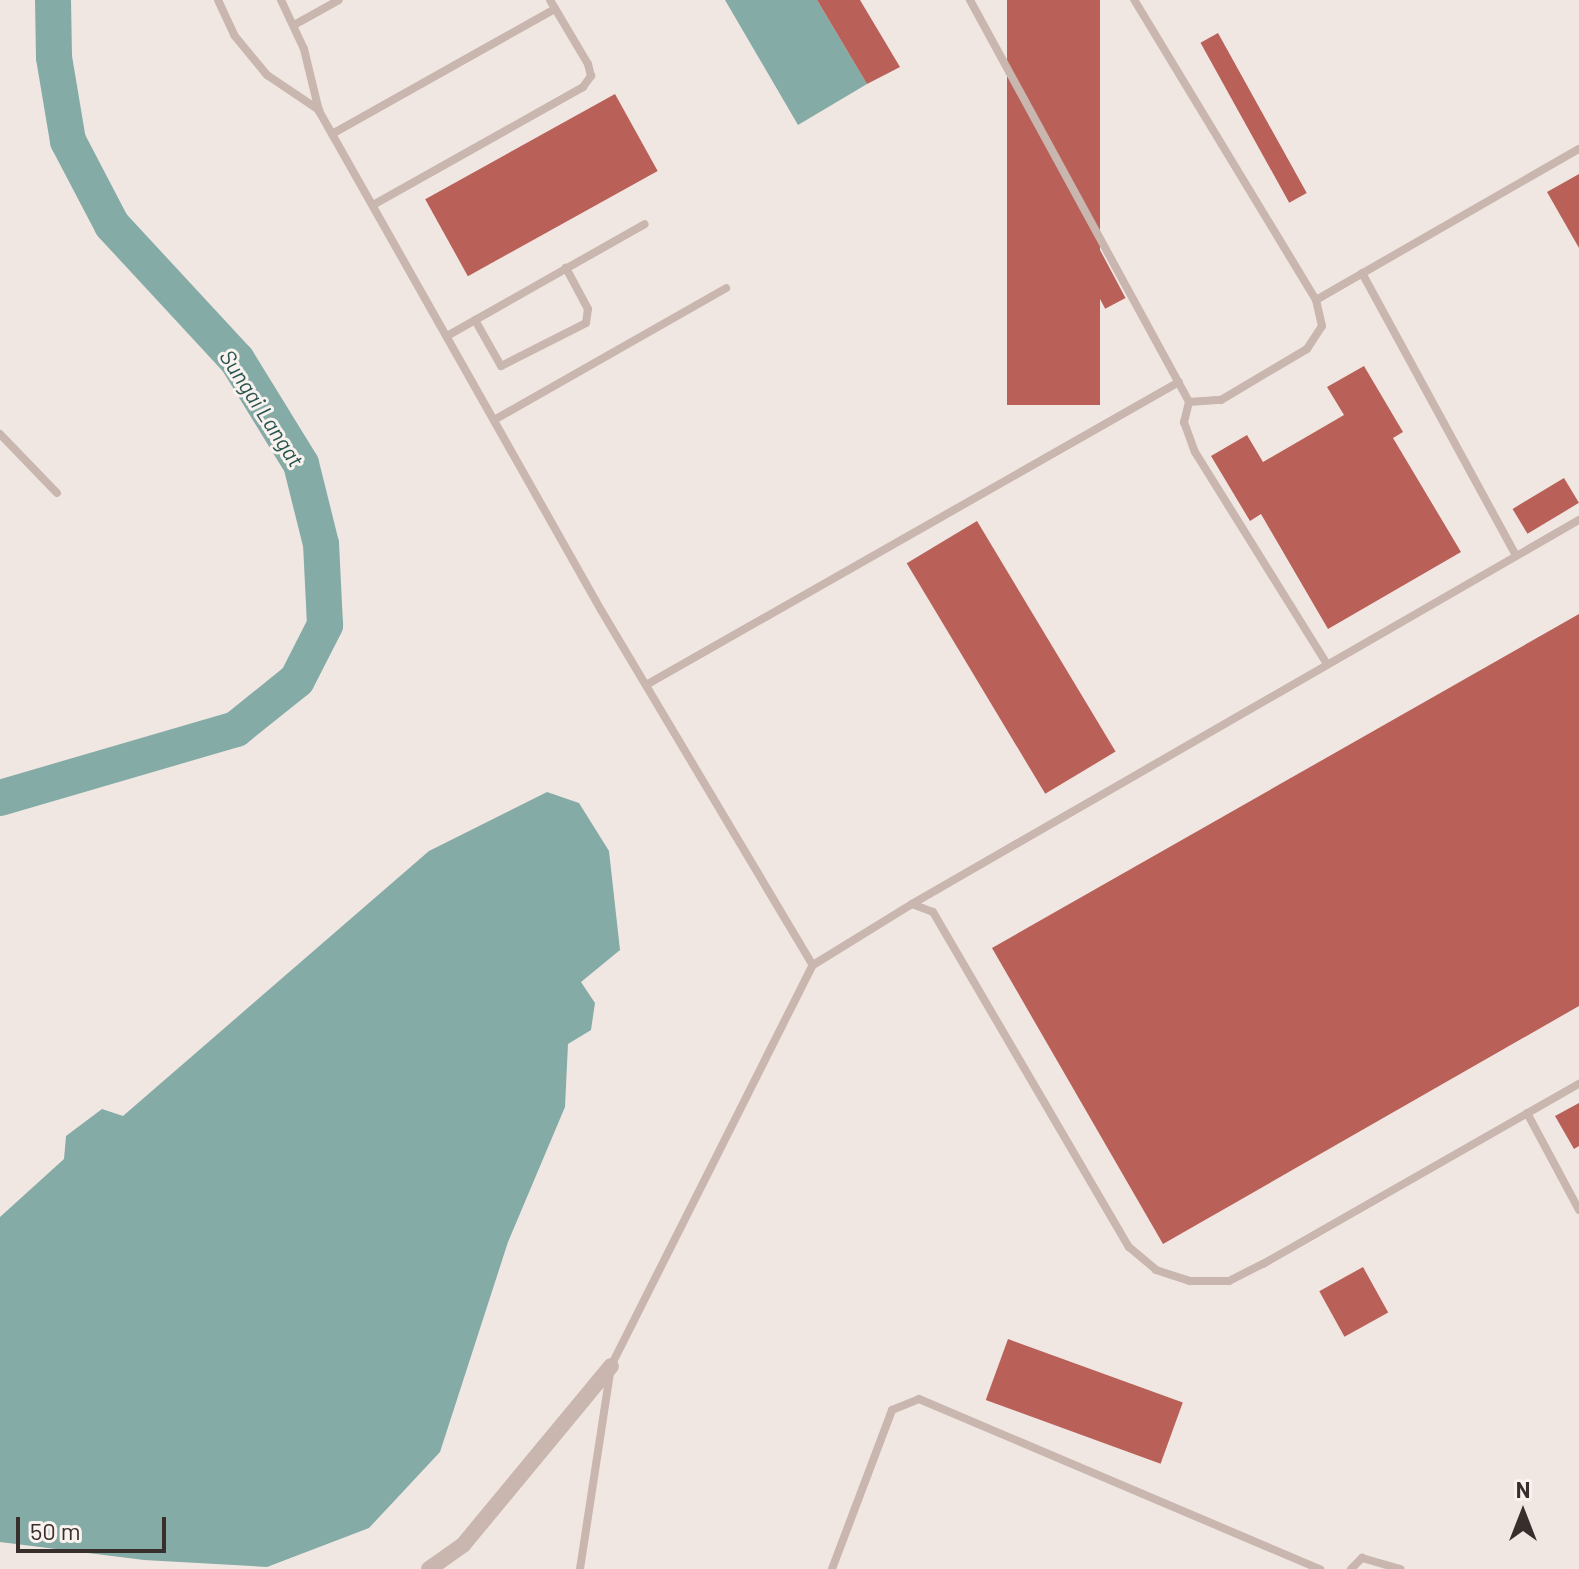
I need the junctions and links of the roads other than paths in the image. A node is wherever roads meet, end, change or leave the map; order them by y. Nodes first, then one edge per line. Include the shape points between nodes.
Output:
1 (218, 0) edge
2 (281, 0) edge
3 (339, 0) edge
4 (550, 0) edge
5 (970, 0) edge
6 (1134, 0) edge
7 (555, 9) junction
8 (294, 25) junction
9 (319, 111) junction
10 (332, 134) junction
11 (1579, 149) edge
12 (373, 205) junction
13 (645, 224) dead end
14 (566, 268) junction
15 (1362, 273) junction
16 (726, 288) dead end
17 (1316, 300) junction
18 (475, 320) junction
19 (447, 336) junction
20 (1179, 382) junction
21 (1189, 402) junction
22 (494, 420) junction
23 (0, 434) edge
24 (57, 493) dead end
25 (1579, 520) edge
26 (1516, 555) junction
27 (1327, 664) junction
28 (646, 685) junction
29 (912, 904) junction
30 (813, 965) junction
31 (1579, 1084) edge
32 (1527, 1113) junction
33 (1579, 1210) edge
34 (611, 1366) junction
35 (429, 1569) edge
36 (580, 1569) edge
37 (832, 1569) edge
38 (1320, 1569) edge
39 (1351, 1569) edge
40 (1400, 1569) edge

1 - 9 lane via 234,35 267,75
2 - 8 lane
3 - 8 lane
4 - 7 lane
5 - 20 lane
6 - 17 lane
7 - 10 lane
7 - 12 lane via 588,64 591,76 583,87
8 - 9 lane
9 - 10 lane
10 - 12 lane
11 - 15 lane
12 - 19 lane
13 - 14 lane
14 - 18 lane
14 - 18 lane via 590,317 574,330 501,366
15 - 17 lane
15 - 26 lane
16 - 22 lane
17 - 21 lane via 1322,326 1307,349 1221,400
18 - 19 lane
19 - 22 lane
20 - 21 lane
20 - 28 lane
21 - 27 lane via 1184,422 1195,452
22 - 28 lane
23 - 24 lane
25 - 26 lane
26 - 27 lane
27 - 29 lane
28 - 30 lane
29 - 30 lane
29 - 32 lane via 933,912 1129,1247 1156,1270 1190,1281 1229,1281
30 - 34 lane
31 - 32 lane
32 - 33 lane
34 - 35 street via 463,1545
34 - 36 lane
37 - 38 lane via 892,1410 919,1399
39 - 40 lane via 1362,1558

